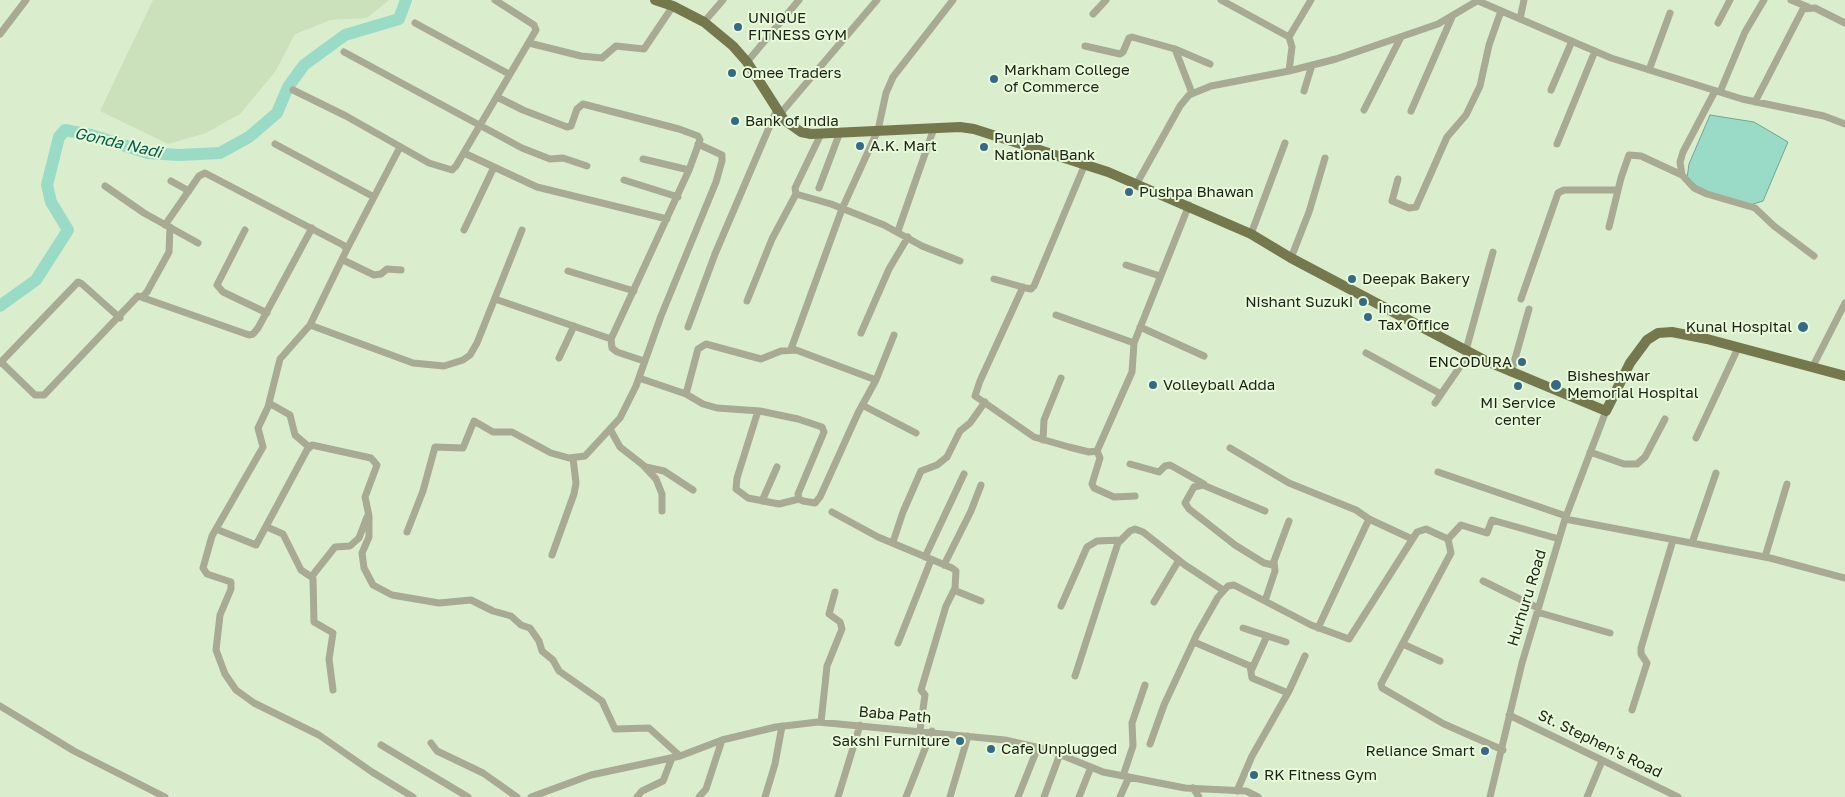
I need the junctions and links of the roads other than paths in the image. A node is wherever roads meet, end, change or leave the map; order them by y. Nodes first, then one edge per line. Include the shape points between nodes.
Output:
1 (26, 0) edge
2 (495, 0) edge
3 (723, 0) edge
4 (799, 0) edge
5 (877, 0) edge
6 (953, 0) edge
7 (1106, 0) edge
8 (1221, 0) edge
9 (1311, 0) edge
10 (1476, 0) edge
11 (1524, 0) edge
12 (1730, 0) edge
13 (1764, 0) edge
14 (1791, 0) edge
15 (1818, 0) edge
16 (664, 2) edge
17 (1490, 3) edge
18 (1811, 8) junction
19 (1501, 11) junction
20 (1670, 13) dead end
21 (1094, 14) dead end
22 (1452, 17) junction
23 (1520, 19) junction
24 (704, 22) junction
25 (415, 23) dead end
26 (1718, 23) dead end
27 (1845, 23) edge
28 (0, 34) edge
29 (1289, 37) junction
30 (1400, 37) junction
31 (1572, 41) junction
32 (529, 43) junction
33 (1085, 46) dead end
34 (1175, 49) junction
35 (1595, 51) junction
36 (344, 52) dead end
37 (747, 62) junction
38 (1210, 64) dead end
39 (1312, 65) junction
40 (1649, 70) junction
41 (1289, 71) junction
42 (509, 74) junction
43 (293, 90) dead end
44 (1551, 90) dead end
45 (1304, 91) dead end
46 (1718, 91) junction
47 (1192, 93) junction
48 (497, 97) junction
49 (1755, 102) junction
50 (1364, 110) dead end
51 (778, 111) junction
52 (1411, 111) dead end
53 (1845, 124) edge
54 (480, 126) junction
55 (934, 128) junction
56 (878, 130) junction
57 (840, 132) junction
58 (821, 134) junction
59 (1285, 143) dead end
60 (275, 144) dead end
61 (698, 144) junction
62 (1557, 144) dead end
63 (400, 147) junction
64 (464, 154) junction
65 (1326, 158) dead end
66 (644, 159) dead end
67 (1085, 164) junction
68 (587, 166) dead end
69 (494, 167) junction
70 (689, 170) junction
71 (1682, 175) junction
72 (1398, 179) dead end
73 (624, 180) dead end
74 (170, 181) dead end
75 (1136, 185) junction
76 (105, 186) dead end
77 (819, 188) dead end
78 (1618, 190) junction
79 (188, 191) junction
80 (796, 194) junction
81 (374, 197) junction
82 (678, 197) junction
83 (1189, 206) junction
84 (842, 209) junction
85 (667, 219) junction
86 (167, 226) junction
87 (1609, 227) dead end
88 (312, 228) junction
89 (245, 230) dead end
90 (464, 230) dead end
91 (522, 230) dead end
92 (898, 231) junction
93 (1251, 234) junction
94 (908, 237) junction
95 (198, 243) dead end
96 (346, 249) junction
97 (1494, 252) dead end
98 (1814, 256) dead end
99 (1291, 258) junction
100 (343, 260) junction
101 (960, 261) dead end
102 (1126, 265) dead end
103 (401, 270) dead end
104 (568, 270) dead end
105 (1160, 276) junction
106 (994, 279) dead end
107 (1023, 287) junction
108 (634, 291) junction
109 (143, 296) junction
110 (495, 299) junction
111 (1520, 299) dead end
112 (747, 301) dead end
113 (1845, 303) edge
114 (1529, 309) dead end
115 (267, 313) junction
116 (1056, 315) dead end
117 (120, 318) junction
118 (310, 325) junction
119 (574, 326) junction
120 (688, 327) dead end
121 (1140, 327) junction
122 (861, 333) dead end
123 (894, 336) dead end
124 (611, 339) junction
125 (1134, 343) junction
126 (1738, 348) junction
127 (791, 349) junction
128 (1468, 351) junction
129 (1366, 354) dead end
130 (1204, 356) dead end
131 (559, 358) dead end
132 (1, 360) edge
133 (644, 360) junction
134 (1812, 368) junction
135 (1511, 373) junction
136 (1845, 376) edge
137 (639, 378) junction
138 (1062, 378) dead end
139 (876, 380) junction
140 (686, 394) junction
141 (1441, 394) junction
142 (985, 402) junction
143 (269, 403) junction
144 (1435, 403) dead end
145 (862, 405) junction
146 (758, 411) junction
147 (1606, 411) junction
148 (1666, 419) dead end
149 (610, 429) junction
150 (916, 433) dead end
151 (1696, 438) dead end
152 (1043, 440) junction
153 (309, 447) junction
154 (1230, 448) dead end
155 (1097, 451) junction
156 (1590, 452) junction
157 (573, 458) junction
158 (1130, 464) dead end
159 (777, 466) dead end
160 (646, 467) junction
161 (1438, 472) dead end
162 (1716, 473) dead end
163 (964, 474) dead end
164 (1787, 484) dead end
165 (981, 485) dead end
166 (1207, 485) junction
167 (693, 490) dead end
168 (1134, 496) dead end
169 (799, 499) junction
170 (762, 501) junction
171 (662, 511) dead end
172 (1265, 511) dead end
173 (832, 512) dead end
174 (368, 515) junction
175 (1566, 517) junction
176 (1370, 519) junction
177 (1289, 521) dead end
178 (267, 528) junction
179 (216, 529) junction
180 (407, 532) dead end
181 (1412, 539) junction
182 (1448, 539) junction
183 (1559, 539) junction
184 (1121, 540) junction
185 (1673, 540) junction
186 (893, 542) junction
187 (1692, 543) junction
188 (552, 555) dead end
189 (1765, 557) junction
190 (928, 558) junction
191 (1179, 560) junction
192 (944, 565) junction
193 (1273, 565) junction
194 (312, 576) junction
195 (1845, 578) edge
196 (1483, 581) dead end
197 (954, 588) junction
198 (1223, 590) junction
199 (835, 592) dead end
200 (981, 601) dead end
201 (1265, 601) junction
202 (1154, 602) dead end
203 (1062, 606) dead end
204 (1538, 610) junction
205 (1243, 628) dead end
206 (1318, 628) junction
207 (1610, 633) dead end
208 (1267, 636) junction
209 (1194, 642) junction
210 (1286, 642) dead end
211 (898, 643) dead end
212 (1403, 644) junction
213 (1306, 656) dead end
214 (1440, 661) dead end
215 (1251, 671) junction
216 (1075, 676) dead end
217 (1145, 685) dead end
218 (333, 690) dead end
219 (1288, 693) junction
220 (0, 706) edge
221 (1632, 710) dead end
222 (1509, 715) junction
223 (821, 722) junction
224 (860, 725) junction
225 (782, 726) junction
226 (920, 730) junction
227 (932, 731) junction
228 (968, 736) junction
229 (722, 740) junction
230 (431, 743) dead end
231 (1150, 744) dead end
232 (381, 745) dead end
233 (1038, 747) junction
234 (1503, 750) junction
235 (1060, 754) junction
236 (680, 756) junction
237 (672, 758) junction
238 (1602, 761) junction
239 (1091, 767) junction
240 (1126, 777) junction
241 (1193, 788) junction
242 (1238, 791) junction
243 (165, 797) edge
244 (413, 797) edge
245 (468, 797) edge
246 (517, 797) edge
247 (531, 797) edge
248 (637, 797) edge
249 (699, 797) edge
250 (765, 797) edge
251 (838, 797) edge
252 (906, 797) edge
253 (950, 797) edge
254 (1018, 797) edge
255 (1044, 797) edge
256 (1079, 797) edge
257 (1120, 797) edge
258 (1199, 797) edge
259 (1258, 797) edge
260 (1490, 797) edge
261 (1587, 797) edge
262 (1678, 797) edge

1 - 28 street
2 - 32 street via 536,28
3 - 24 street
4 - 37 street
5 - 51 street
6 - 56 street via 893,77
7 - 21 street
8 - 29 street
9 - 29 street
10 - 17 street
10 - 22 street
11 - 23 street
12 - 26 street
13 - 46 street via 1745,32
14 - 18 street
15 - 18 street
16 - 24 main road
16 - 32 street via 644,49 616,46 602,58
17 - 19 street
18 - 27 street
18 - 49 street via 1801,12
19 - 23 street
19 - 72 street via 1476,95 1466,116 1447,137 1416,207 1393,202
20 - 40 street
22 - 30 street
22 - 52 street
23 - 31 street
24 - 37 main road
25 - 42 street
29 - 41 street via 1292,48
30 - 39 street
30 - 50 street
31 - 35 street
31 - 44 street
32 - 42 street
33 - 34 street via 1120,54 1132,37
34 - 38 street
34 - 47 street
35 - 40 street
35 - 62 street
36 - 54 street
37 - 51 main road
39 - 41 street
39 - 45 street
40 - 46 street
41 - 47 street via 1211,86
42 - 48 street
43 - 63 street
46 - 49 street
46 - 71 street via 1683,152 1680,162
47 - 75 street via 1180,106
48 - 54 street
48 - 61 street via 567,127 583,104 679,129 698,136
49 - 53 street via 1824,116
51 - 58 main road via 784,120 801,132
51 - 120 street via 715,254
54 - 64 street
54 - 68 street via 550,159 564,158
55 - 56 main road
55 - 67 main road via 974,129
55 - 92 street
56 - 57 main road
56 - 84 street
57 - 58 main road
57 - 77 street
58 - 80 street via 795,188
59 - 93 street
60 - 81 street
61 - 70 street
61 - 133 street via 722,155 722,161
63 - 64 street via 429,163 452,170
63 - 81 street
64 - 69 street
65 - 99 street
66 - 70 street
67 - 75 main road
67 - 107 street via 1034,286 1030,289
69 - 85 street via 537,186
69 - 90 street
70 - 82 street
71 - 78 street via 1632,154 1627,157
71 - 98 street via 1694,188 1707,194 1755,208
73 - 82 street
74 - 79 street
75 - 83 main road
76 - 86 street
78 - 87 street
78 - 111 street via 1564,190 1558,193
79 - 86 street
79 - 88 street via 205,173
80 - 84 street
80 - 112 street via 772,239
81 - 96 street
82 - 85 street
83 - 93 main road
83 - 105 street
84 - 92 street
84 - 127 street
85 - 108 street
86 - 95 street
86 - 109 street via 169,252
88 - 96 street
88 - 115 street
89 - 115 street via 217,285 223,292
91 - 110 street
92 - 94 street
93 - 99 main road
94 - 101 street
94 - 122 street via 888,269
96 - 100 street
97 - 128 street
99 - 128 main road
100 - 103 street via 374,275 388,269
100 - 118 street
102 - 105 street
104 - 108 street
105 - 121 street
106 - 107 street
107 - 142 street via 975,394
108 - 124 street
109 - 115 street via 249,335 256,332
109 - 117 street via 134,299
110 - 118 street via 474,350 463,360 444,366 413,364
110 - 119 street
113 - 134 street
114 - 135 street
116 - 125 street
117 - 132 street via 78,282
117 - 132 street via 44,395 35,395
118 - 143 street via 280,359
119 - 124 street
119 - 131 street
121 - 125 street
121 - 130 street
123 - 139 street
124 - 133 street via 612,348 617,352
125 - 155 street via 1132,372
126 - 134 main road
126 - 147 main road via 1672,332 1658,332 1647,340 1630,363
126 - 151 street
127 - 139 street
127 - 140 street via 761,358 720,346 702,346 696,354
128 - 135 main road
128 - 141 street
129 - 141 street
133 - 137 street
134 - 136 main road
135 - 147 main road
137 - 140 street
137 - 149 street via 623,414
138 - 152 street via 1044,420
139 - 145 street
140 - 146 street via 717,408
141 - 144 street
142 - 152 street
142 - 186 street via 970,424 960,431 947,457 921,472
143 - 153 street via 290,415 294,436
143 - 179 street via 258,431 263,448
145 - 150 street
145 - 169 street via 818,500 813,503
146 - 169 street via 798,419 824,429 800,487
146 - 170 street via 735,486 744,497
147 - 156 street, Hurhuru Road
148 - 156 street via 1645,457 1637,464 1624,464
149 - 157 street via 584,456
149 - 160 street via 620,447
152 - 155 street via 1089,452
153 - 174 street via 316,445 374,459 376,469 365,498
153 - 178 street
154 - 176 street via 1289,483 1356,510
155 - 168 street via 1100,458 1092,484 1094,488 1114,497
156 - 175 street, Hurhuru Road
157 - 180 street via 559,456 512,432 493,432 474,421 463,448 435,447 423,492
157 - 188 street via 574,494
158 - 166 street via 1159,472 1170,465
159 - 170 street
160 - 167 street via 664,470
160 - 171 street via 662,494
161 - 175 street
162 - 187 street
163 - 190 street
164 - 189 street
165 - 192 street
166 - 172 street
166 - 193 street via 1194,487 1185,500 1186,506 1235,545
169 - 170 street via 778,504
173 - 186 street
174 - 194 street via 360,538 350,546 335,547
174 - 236 street via 369,536 362,550 363,562 375,587 392,595 439,603 472,600 511,616 530,628 542,651 553,660 559,671 602,701 615,729 649,728
175 - 183 street, Hurhuru Road
175 - 185 street
176 - 181 street
176 - 206 street
177 - 193 street
178 - 179 street via 259,542 252,545
178 - 194 street via 283,534 301,570
179 - 244 street via 203,568 207,574 232,584 220,615 216,642 230,683 254,703 320,735
181 - 182 street via 1423,529
181 - 206 street via 1350,638 1347,640
182 - 183 street via 1461,525 1487,533 1492,520
182 - 212 street via 1451,552
183 - 204 street, Hurhuru Road
184 - 191 street via 1130,531 1139,529
184 - 203 street via 1098,540 1088,547
184 - 216 street
185 - 187 street
185 - 221 street via 1640,648 1647,663
186 - 190 street
187 - 189 street
189 - 195 street
190 - 192 street
190 - 211 street
191 - 198 street
191 - 202 street
192 - 197 street via 956,571
193 - 201 street via 1275,571
194 - 218 street via 314,622 333,633 328,658
196 - 204 street
197 - 200 street
197 - 226 street via 920,690 925,695
198 - 201 street via 1232,584
198 - 209 street
199 - 223 street via 828,614 840,622 842,629 827,666
201 - 206 street
204 - 207 street
204 - 222 street, Hurhuru Road
205 - 208 street
208 - 210 street
208 - 215 street
209 - 215 street via 1248,665
209 - 231 street via 1164,705
212 - 214 street
212 - 234 street via 1381,684 1382,688 1444,724
213 - 219 street
215 - 219 street via 1252,678
217 - 240 street via 1132,723 1133,746
219 - 242 street via 1252,756
220 - 243 street via 74,751
222 - 234 street, Hurhuru Road
222 - 238 street, St. Stephen's Road
223 - 224 street, Baba Path
223 - 225 street, Baba Path
224 - 226 street, Baba Path
224 - 251 street
225 - 229 street, Baba Path
225 - 250 street via 776,764
226 - 227 street, Baba Path
227 - 228 street, Baba Path
227 - 252 street
228 - 233 street, Baba Path
228 - 253 street
229 - 236 street, Baba Path
229 - 249 street via 706,789
230 - 246 street via 437,751 483,773
232 - 245 street
233 - 235 street, Baba Path
233 - 254 street
234 - 260 street, Hurhuru Road
235 - 239 street, Baba Path
235 - 255 street
236 - 237 street, Baba Path
237 - 247 street, Baba Path via 591,775
237 - 248 street via 663,781
238 - 261 street
238 - 262 street, St. Stephen's Road
239 - 240 street, Baba Path
239 - 256 street
240 - 241 street, Baba Path
240 - 257 street
241 - 242 street, Baba Path
241 - 258 street
242 - 259 street, Baba Path

